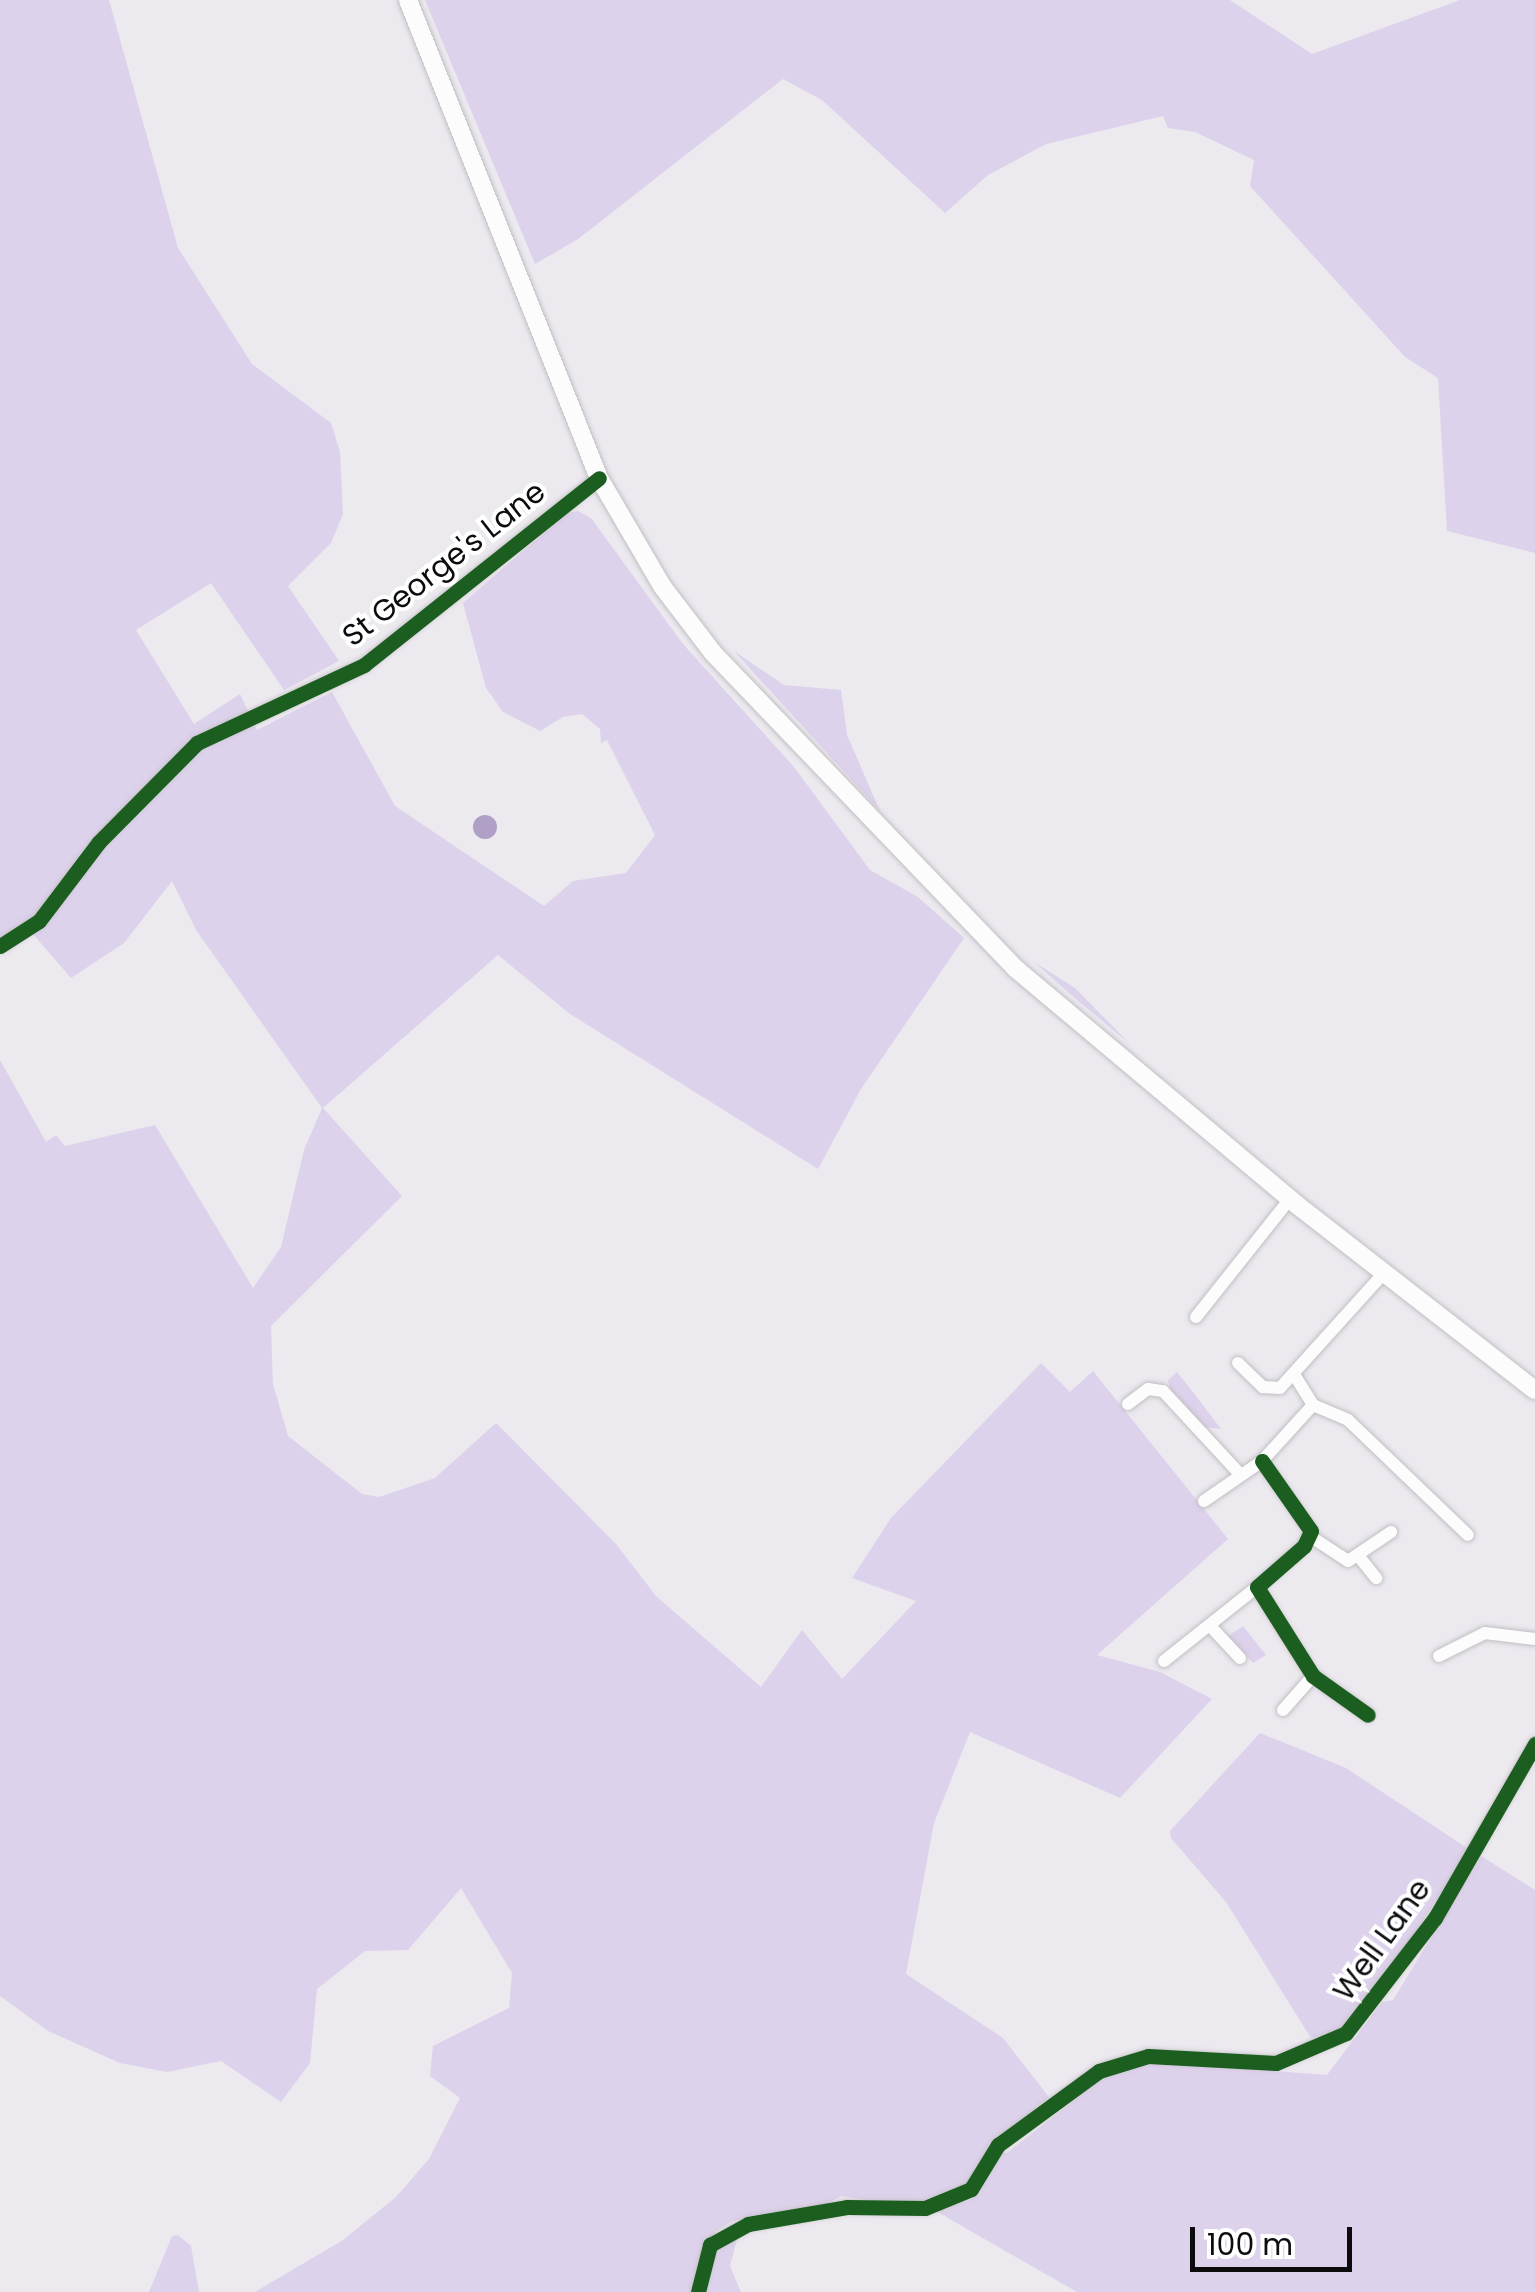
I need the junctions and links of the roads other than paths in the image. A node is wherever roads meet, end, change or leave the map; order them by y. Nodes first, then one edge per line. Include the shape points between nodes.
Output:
1 (408, 0) edge
2 (598, 478) junction
3 (0, 946) edge
4 (1290, 1199) junction
5 (1384, 1273) junction
6 (1196, 1317) dead end
7 (1238, 1363) dead end
8 (1295, 1376) junction
9 (1535, 1390) edge
10 (1128, 1404) dead end
11 (1314, 1405) junction
12 (1262, 1461) junction
13 (1239, 1473) junction
14 (1204, 1501) dead end
15 (1391, 1532) dead end
16 (1310, 1536) junction
17 (1468, 1536) dead end
18 (1360, 1558) junction
19 (1376, 1578) dead end
20 (1256, 1587) junction
21 (1212, 1628) junction
22 (1535, 1639) edge
23 (1440, 1656) dead end
24 (1240, 1658) dead end
25 (1164, 1661) dead end
26 (1313, 1676) junction
27 (1284, 1710) dead end
28 (1368, 1715) dead end
29 (1535, 1744) edge
30 (698, 2292) edge

1 - 2 main road
2 - 3 street, St George's Lane via 364,665 197,743 99,842 39,921
2 - 4 main road via 662,586 713,653 936,892 1038,988
4 - 5 main road
4 - 6 street
5 - 8 street
5 - 9 main road
7 - 8 street via 1267,1389
8 - 11 street
10 - 13 street via 1148,1389 1162,1391
11 - 12 street
11 - 17 street via 1348,1420
12 - 13 street
12 - 16 street via 1308,1520
13 - 14 street
15 - 18 street
16 - 18 street via 1342,1559
16 - 20 street
18 - 19 street
20 - 21 street
20 - 26 street
21 - 24 street
21 - 25 street
22 - 23 street via 1485,1633
26 - 27 street
26 - 28 street
29 - 30 street, Well Lane via 1435,1918 1346,2033 1276,2063 1148,2056 1100,2071 998,2145 971,2190 924,2208 847,2206 748,2224 710,2245

